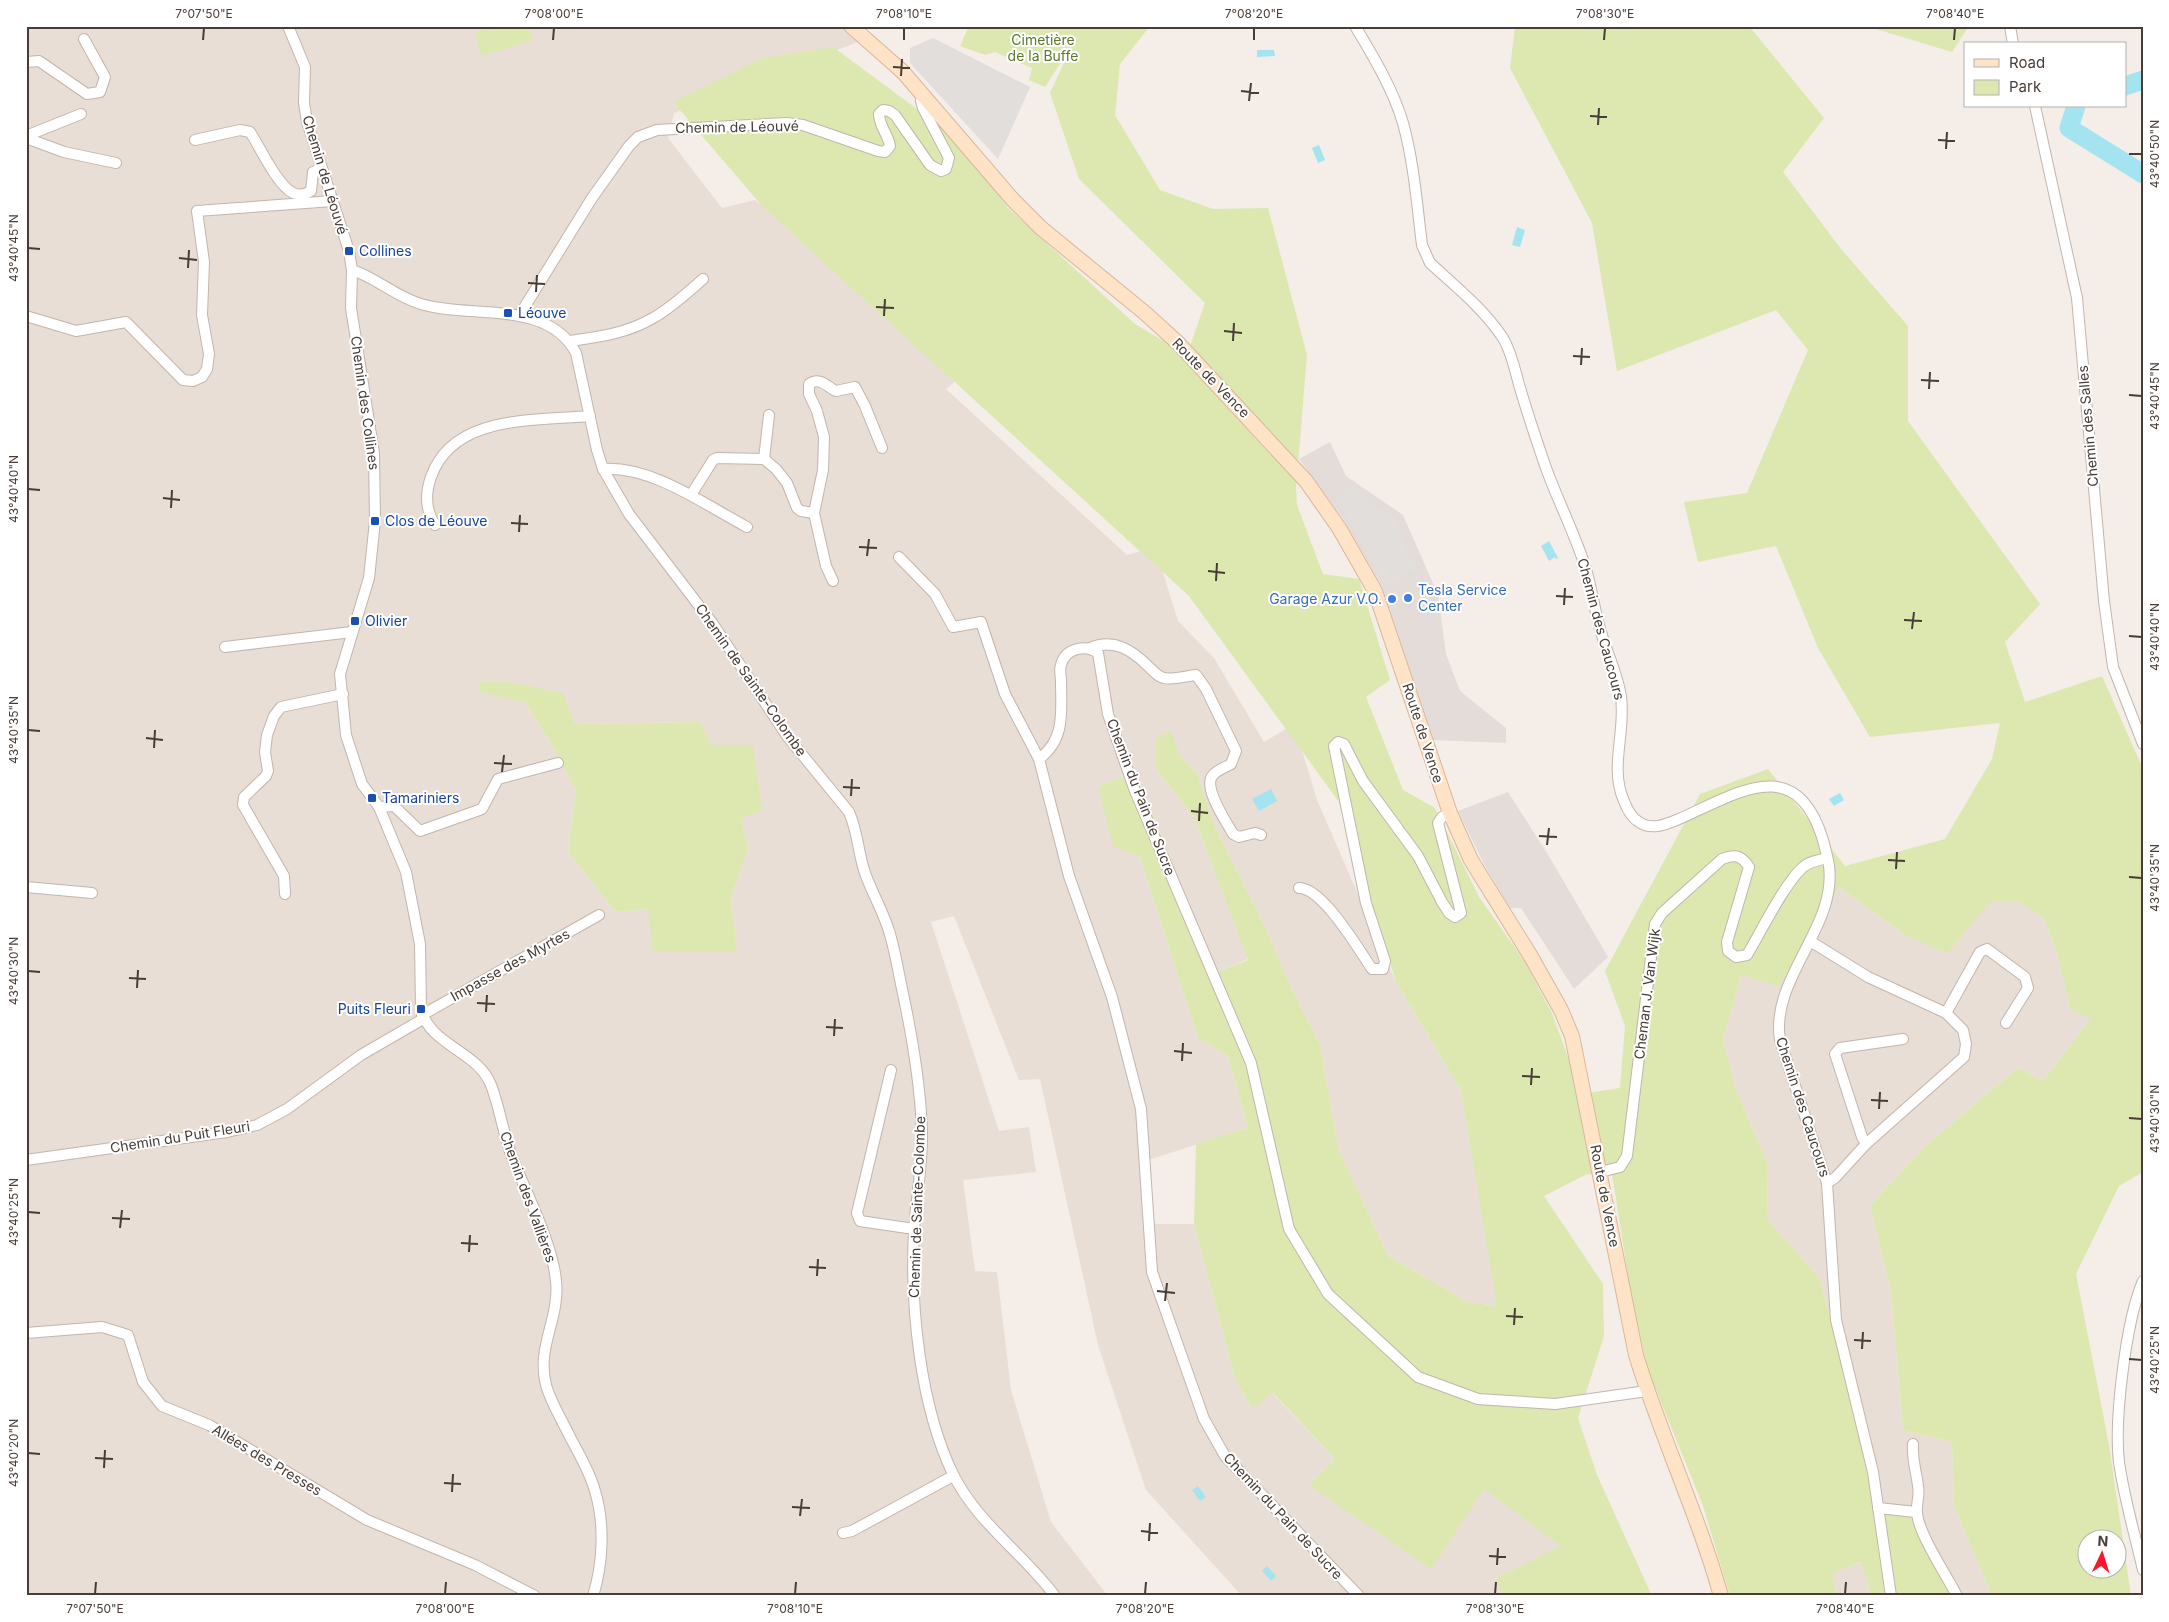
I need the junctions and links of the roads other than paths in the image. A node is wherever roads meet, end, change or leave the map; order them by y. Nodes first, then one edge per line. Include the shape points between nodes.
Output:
1 (288, 26) edge
2 (851, 26) edge
3 (1355, 26) edge
4 (2010, 26) edge
5 (84, 39) dead end
6 (2013, 42) edge
7 (26, 62) edge
8 (923, 95) junction
9 (2035, 108) edge
10 (81, 114) dead end
11 (26, 137) edge
12 (195, 140) dead end
13 (116, 163) dead end
14 (322, 169) junction
15 (332, 201) junction
16 (352, 270) junction
17 (703, 279) dead end
18 (26, 316) edge
19 (519, 316) junction
20 (570, 341) junction
21 (769, 415) dead end
22 (590, 416) junction
23 (882, 448) dead end
24 (764, 459) junction
25 (604, 469) junction
26 (691, 495) junction
27 (814, 513) junction
28 (435, 525) dead end
29 (747, 527) dead end
30 (899, 556) dead end
31 (833, 580) dead end
32 (352, 632) junction
33 (225, 647) dead end
34 (1090, 648) junction
35 (342, 694) junction
36 (2143, 744) edge
37 (1039, 758) junction
38 (558, 763) dead end
39 (379, 806) junction
40 (1450, 814) junction
41 (1261, 835) dead end
42 (1827, 858) junction
43 (26, 887) edge
44 (1299, 888) dead end
45 (92, 893) dead end
46 (285, 894) dead end
47 (599, 915) dead end
48 (1810, 941) junction
49 (1946, 1013) junction
50 (424, 1019) junction
51 (2006, 1023) dead end
52 (1904, 1039) dead end
53 (891, 1070) dead end
54 (1866, 1144) junction
55 (26, 1160) edge
56 (1600, 1172) junction
57 (1827, 1183) junction
58 (914, 1229) junction
59 (2143, 1281) edge
60 (26, 1334) edge
61 (1647, 1391) junction
62 (1913, 1444) dead end
63 (953, 1476) junction
64 (1878, 1508) junction
65 (1916, 1512) junction
66 (843, 1533) dead end
67 (2143, 1570) edge
68 (535, 1596) edge
69 (593, 1596) edge
70 (1055, 1596) edge
71 (1359, 1596) edge
72 (1721, 1596) edge
73 (1891, 1596) edge
74 (1957, 1596) edge

1 - 14 street, Chemin de Léouvé via 305,67 306,122
2 - 8 main road, Route de Vence
3 - 42 street, Chemin des Caucours via 1402,122 1426,256 1480,310 1508,348 1546,468 1578,546 1596,618 1621,695 1618,783 1627,807 1640,824 1667,824 1739,793 1778,786 1796,795 1811,812
4 - 6 street
5 - 7 street via 105,77 100,92 87,94 39,62
8 - 19 street, Chemin de Léouvé via 923,108 949,158 946,169 941,171 930,165 895,115 883,110 879,120 890,146 885,152 803,125 787,123 658,130 638,137 592,198
8 - 40 main road, Route de Vence via 1013,200 1041,228 1178,343 1306,481 1339,528 1375,591
9 - 36 street, Chemin des Salles via 2077,298 2104,601 2113,667
10 - 11 street
11 - 13 street via 64,152
12 - 14 street via 240,130 250,132 281,181 298,195 311,191 313,172
14 - 15 street, Chemin de Léouvé
15 - 16 street, Chemin de Léouvé
15 - 18 street via 196,211 204,262 202,316 209,354 207,369 202,377 193,381 183,380 126,322 76,332
16 - 19 street via 422,305
16 - 32 street, Chemin des Collines via 351,308 374,453 375,484 369,578
17 - 20 street via 652,319 628,330
19 - 20 street via 560,332
20 - 22 street via 576,352
21 - 24 street
22 - 25 street, Chemin de Sainte-Colombe
22 - 28 street via 510,423 470,434 454,443 434,470 429,485 427,503
23 - 27 street via 855,387 836,391 820,381 809,384 809,394 818,411 824,437 823,470
24 - 26 street via 717,458
24 - 27 street via 787,483 797,508
25 - 26 street via 635,471
25 - 58 street, Chemin de Sainte-Colombe via 629,514 713,624 787,736 843,803 854,822 867,880 890,934 911,1031 922,1133
26 - 29 street
27 - 31 street via 826,566
30 - 37 street, Chemin du Pain de Sucre via 935,594 954,627 980,622 1005,694
32 - 33 street
32 - 35 street, Chemin des Collines via 340,674
34 - 37 street via 1079,648 1066,655 1061,665 1061,724 1050,751
34 - 41 street via 1100,644 1120,646 1165,679 1196,675 1236,751 1231,764 1214,774 1210,790 1233,834 1239,837 1255,833
34 - 61 street, Chemin du Pain de Sucre via 1098,653 1108,714 1135,791 1251,1063 1288,1229 1328,1294 1418,1377 1478,1399 1555,1404
35 - 39 street, Chemin des Collines via 346,735 362,784
35 - 46 street via 281,707 267,736 266,776 244,797 243,805 284,876
37 - 71 street, Chemin du Pain de Sucre via 1069,876 1112,997 1140,1109 1152,1272 1204,1419 1225,1456
38 - 39 street via 498,779 482,809 420,831 394,806
39 - 50 street, Chemin des Collines via 406,872 417,922
40 - 44 street via 1438,823 1461,913 1455,917 1448,912 1418,856 1363,781 1344,744 1338,742 1334,746 1366,903 1385,960 1383,969 1372,969 1341,921 1310,890
40 - 56 main road, Route de Vence via 1471,860 1530,955 1572,1036
42 - 48 street, Chemin des Caucours via 1826,899
42 - 56 street, Cheman J. Van Wijk via 1802,867 1747,956 1736,957 1728,951 1727,942 1749,867 1743,858 1733,855 1722,859 1662,912 1655,924 1627,1156 1620,1167
43 - 45 street
47 - 50 street, Impasse des Myrtes
48 - 49 street via 1868,977
48 - 57 street, Chemin des Caucours via 1780,1007 1777,1024
49 - 51 street via 1980,952 1987,949 2025,977 2028,988
49 - 54 street via 1963,1030 1964,1057
50 - 55 street, Chemin du Puit Fleuri via 362,1055 287,1109 257,1125
50 - 69 street, Chemin des Vallières via 436,1033 478,1065 491,1084 509,1148 545,1240 557,1296 545,1344 544,1372 551,1398 592,1481 598,1502 601,1548
52 - 54 street via 1840,1048 1835,1054
53 - 58 street via 857,1213 860,1221
54 - 57 street
56 - 61 main road, Route de Vence via 1636,1355
57 - 64 street, Chemin des Caucours via 1836,1320 1873,1472
58 - 63 street, Chemin de Sainte-Colombe via 915,1323 928,1401
59 - 67 street via 2132,1313 2126,1354 2119,1461
60 - 68 street, Allées des Presses via 102,1327 128,1335 142,1382 162,1406 208,1425 367,1520 475,1565
61 - 72 main road, Route de Vence
62 - 65 street via 1912,1462 1919,1490
63 - 66 street
63 - 70 street, Chemin de Sainte-Colombe via 999,1538 1031,1566
64 - 65 street
64 - 73 street, Chemin des Caucours
65 - 74 street via 1922,1532

